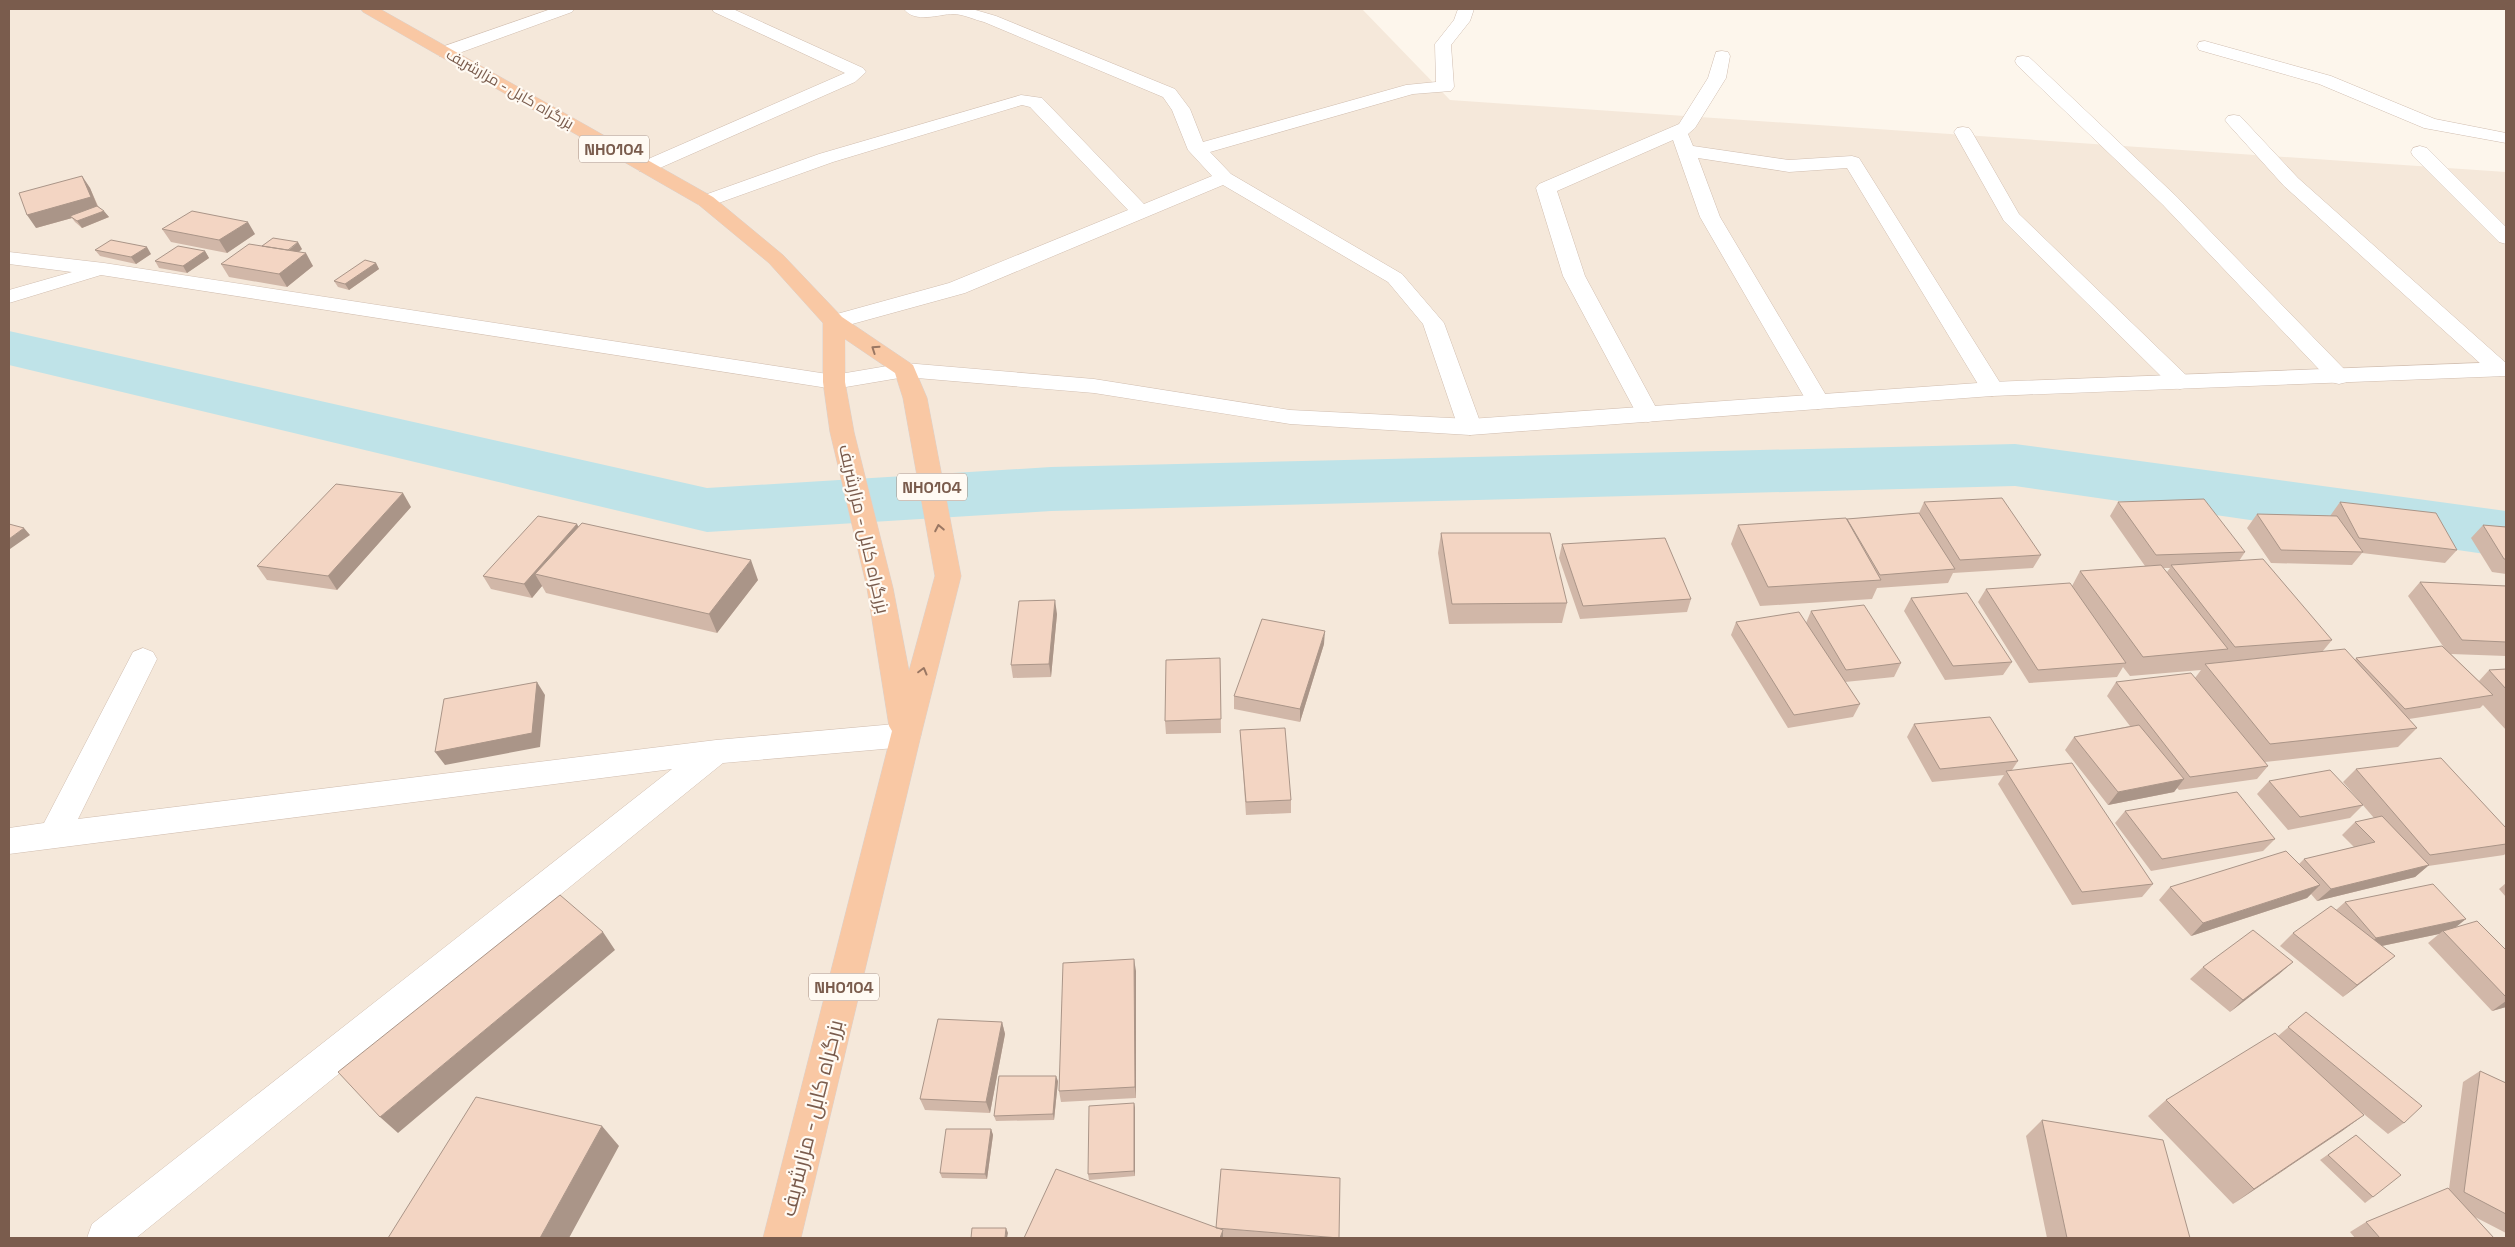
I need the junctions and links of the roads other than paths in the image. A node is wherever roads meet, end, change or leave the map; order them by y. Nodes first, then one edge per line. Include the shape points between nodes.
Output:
1 (369, 9) edge
2 (566, 9) edge
3 (720, 9) edge
4 (912, 9) edge
5 (956, 9) edge
6 (1466, 9) edge
7 (2205, 46) dead end
8 (445, 52) junction
9 (1722, 56) dead end
10 (2023, 62) dead end
11 (2234, 120) dead end
12 (1963, 132) dead end
13 (2506, 138) edge
14 (1682, 140) junction
15 (1197, 150) junction
16 (2420, 152) dead end
17 (646, 167) junction
18 (1224, 178) junction
19 (706, 201) junction
20 (1140, 211) junction
21 (2506, 238) edge
22 (9, 258) edge
23 (104, 269) junction
24 (9, 297) edge
25 (834, 322) junction
26 (2503, 369) edge
27 (905, 370) junction
28 (2339, 376) junction
29 (834, 382) junction
30 (2180, 382) junction
31 (1992, 389) junction
32 (1818, 402) junction
33 (1648, 416) junction
34 (1470, 427) junction
35 (144, 659) dead end
36 (906, 735) junction
37 (716, 752) junction
38 (54, 835) junction
39 (9, 841) edge
40 (106, 1238) edge
41 (782, 1238) edge

1 - 8 highway, بزرگراه کابل - مزارشریف / NH0104
2 - 8 street
3 - 17 street via 857,72
4 - 5 street via 923,13
5 - 15 street via 990,19 1169,93 1181,109
6 - 15 street via 1462,21 1443,44 1445,87 1412,89
7 - 13 street via 2325,80 2430,124
8 - 17 highway, بزرگراه کابل - مزارشریف / NH0104
9 - 14 street via 1718,78 1686,128
10 - 28 street via 2170,201
11 - 26 street via 2291,182
12 - 30 street via 2011,217
14 - 31 street via 1789,166 1852,162
14 - 32 street via 1710,216
14 - 33 street via 1546,188 1574,276
15 - 18 street
16 - 21 street
17 - 19 highway, بزرگراه کابل - مزارشریف / NH0104
18 - 20 street
18 - 34 street via 1396,278 1433,322
19 - 20 street via 826,158 1029,100 1036,102
19 - 25 highway, بزرگراه کابل - مزارشریف / NH0104 via 776,259
20 - 25 street via 957,288
22 - 23 street
23 - 24 street
23 - 29 street
27 -> 25 highway, بزرگراه کابل - مزارشریف / NH0104
25 - 29 highway, بزرگراه کابل - مزارشریف / NH0104
26 - 28 street
27 - 29 street
27 - 34 street via 1094,386 1290,417
36 -> 27 highway, بزرگراه کابل - مزارشریف / NH0104 via 948,576 915,398
28 - 30 street
29 - 36 highway, بزرگراه کابل - مزارشریف / NH0104 via 842,432 880,588
30 - 31 street
31 - 32 street
32 - 33 street
33 - 34 street
35 - 38 street
36 - 37 street
36 - 41 highway, بزرگراه کابل - مزارشریف / NH0104
37 - 38 street
37 - 40 street
38 - 39 street

